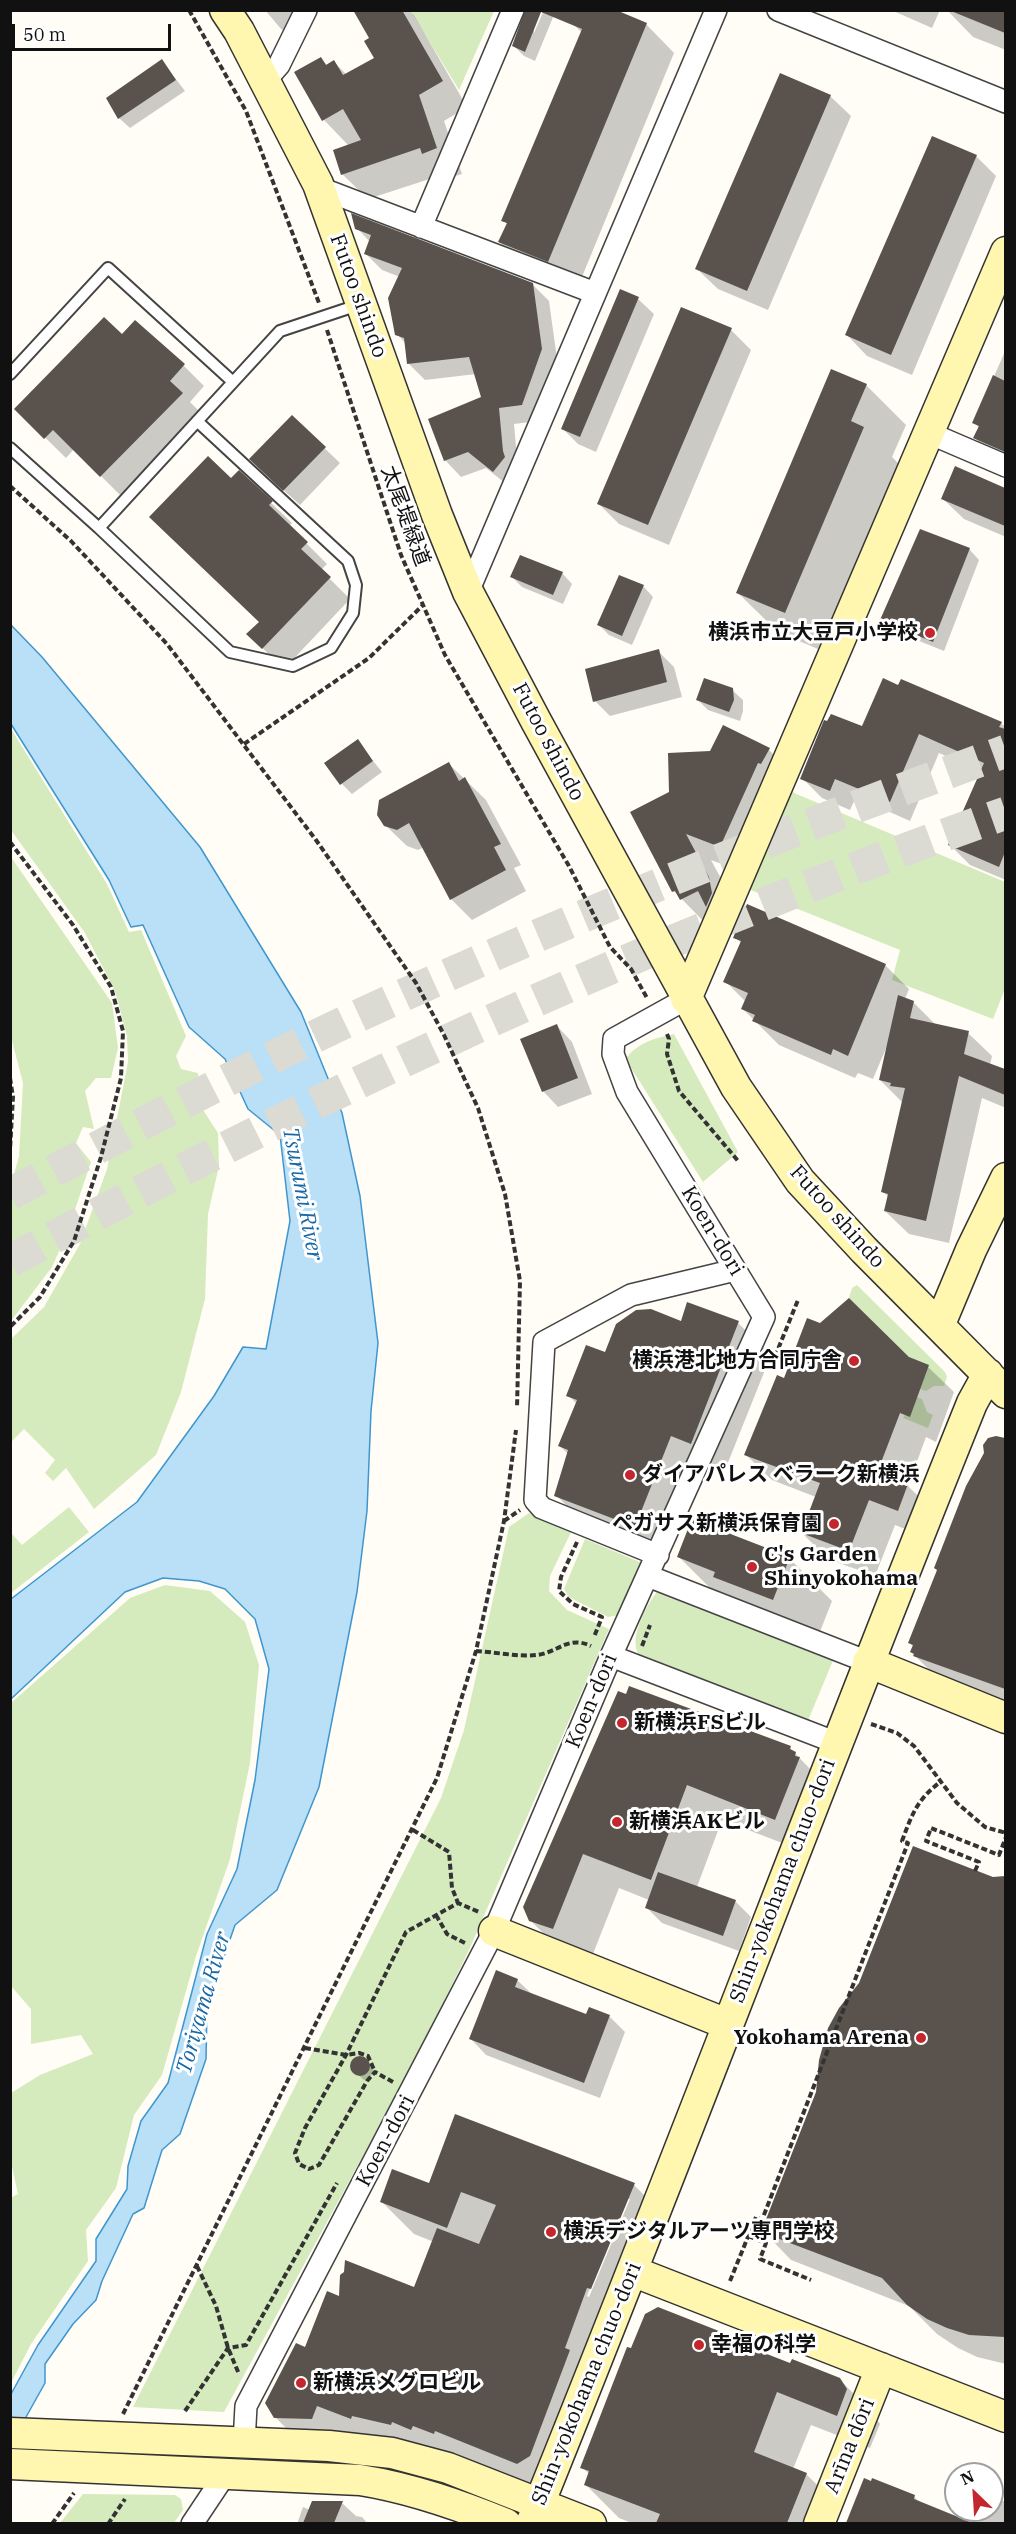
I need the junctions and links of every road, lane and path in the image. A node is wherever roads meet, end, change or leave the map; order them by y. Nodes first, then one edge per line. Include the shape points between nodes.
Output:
1 (189, 10) edge
2 (225, 10) edge
3 (306, 10) edge
4 (513, 10) edge
5 (716, 10) edge
6 (778, 10) edge
7 (264, 82) junction
8 (1005, 102) edge
9 (320, 188) junction
10 (421, 227) junction
11 (1005, 252) edge
12 (596, 293) junction
13 (361, 304) junction
14 (323, 316) junction
15 (10, 374) edge
16 (233, 382) junction
17 (197, 421) junction
18 (929, 433) junction
19 (10, 447) edge
20 (1005, 466) edge
21 (10, 486) edge
22 (99, 528) junction
23 (468, 592) junction
24 (423, 604) junction
25 (244, 744) junction
26 (10, 842) edge
27 (686, 999) junction
28 (650, 1004) dead end
29 (665, 1030) dead end
30 (10, 1078) edge
31 (10, 1150) edge
32 (739, 1162) dead end
33 (1005, 1178) edge
34 (735, 1270) junction
35 (798, 1300) dead end
36 (940, 1324) junction
37 (10, 1327) edge
38 (762, 1355) dead end
39 (997, 1384) edge
40 (517, 1415) dead end
41 (517, 1426) dead end
42 (585, 1526) junction
43 (658, 1555) junction
44 (648, 1576) junction
45 (602, 1617) dead end
46 (591, 1646) dead end
47 (476, 1651) junction
48 (611, 1656) junction
49 (868, 1662) junction
50 (1005, 1718) edge
51 (868, 1723) dead end
52 (837, 1743) junction
53 (940, 1782) junction
54 (413, 1830) junction
55 (1005, 1833) edge
56 (1005, 1837) edge
57 (975, 1870) dead end
58 (458, 1904) junction
59 (436, 1915) junction
60 (482, 1931) junction
61 (728, 2024) junction
62 (305, 2048) junction
63 (346, 2055) junction
64 (375, 2072) junction
65 (388, 2091) dead end
66 (342, 2172) dead end
67 (748, 2236) junction
68 (197, 2266) junction
69 (632, 2271) junction
70 (811, 2280) dead end
71 (730, 2281) dead end
72 (228, 2348) junction
73 (881, 2368) junction
74 (239, 2375) dead end
75 (125, 2411) dead end
76 (185, 2412) dead end
77 (1005, 2417) edge
78 (10, 2433) edge
79 (244, 2443) junction
80 (10, 2464) edge
81 (226, 2473) junction
82 (74, 2479) junction
83 (125, 2499) dead end
84 (535, 2513) edge
85 (52, 2523) edge
86 (108, 2523) edge
87 (192, 2523) edge
88 (506, 2523) edge
89 (591, 2523) edge
90 (819, 2523) edge

1 - 14 path, 太尾堤緑道 via 246,111
2 - 7 street, Futoo shindo
3 - 7 street via 279,64
4 - 10 street
5 - 12 street
6 - 8 street
7 - 9 street, Futoo shindo
9 - 10 street
9 - 13 street, Futoo shindo
10 - 12 street
11 - 18 street
12 - 23 street
13 - 14 lane
13 - 23 street, Futoo shindo
14 - 16 lane via 280,331
14 - 24 path, 太尾堤緑道 via 401,555
15 - 16 lane via 108,268
16 - 17 lane
17 - 22 lane
17 - 22 lane via 348,561 356,585 353,614 331,648 293,666 230,652
18 - 20 street
18 - 27 street
19 - 22 lane
21 - 25 path via 71,542 167,644
23 - 27 street, Futoo shindo
24 - 25 path via 369,658
24 - 28 path, 太尾堤緑道 via 445,656 569,866 610,947 631,969
25 - 40 path via 416,982 478,1108 504,1194 520,1281
26 - 37 path via 73,925 111,987 123,1031 121,1078 74,1241 39,1297
27 - 34 street, Koen-dori via 614,1039 613,1054 627,1092
27 - 36 street, Futoo shindo via 736,1087 800,1181
29 - 32 path via 669,1039 667,1054 679,1091
30 - 31 path
33 - 36 street
34 - 42 street via 631,1295 544,1342 534,1500 542,1508
34 - 43 street, Koen-dori via 765,1317
35 - 38 path via 774,1359
36 - 39 street, Futoo shindo
39 - 49 street, Shin-yokohama chuo-dori via 972,1403
41 - 47 path via 504,1521
42 - 43 street
42 - 45 path via 561,1577 559,1591 573,1604
43 - 44 street, Koen-dori
44 - 48 street, Koen-dori
44 - 49 street
46 - 47 path via 583,1642 562,1644 538,1655
47 - 54 path via 436,1778
48 - 52 street
48 - 60 street, Koen-dori
49 - 50 street
49 - 52 street, Shin-yokohama chuo-dori
51 - 53 path via 897,1733 914,1746
52 - 61 street, Shin-yokohama chuo-dori
53 - 55 path via 985,1827
53 - 67 path via 922,1796 914,1811 902,1841 908,1843 762,2220 756,2217
54 - 58 path via 449,1852 452,1888
54 - 62 path
56 - 57 path via 999,1855 931,1828 926,1841 979,1862
58 - 59 path
58 - 60 path
59 - 60 path via 447,1934
59 - 63 path via 406,1932
60 - 61 street
60 - 79 street, Koen-dori via 246,2406
61 - 69 street, Shin-yokohama chuo-dori
62 - 63 path
62 - 68 path
63 - 64 path via 368,2056
63 - 64 path via 305,2128 295,2152 298,2164 309,2169 319,2164
64 - 65 path via 393,2081
66 - 72 path via 246,2345
67 - 70 path via 766,2243 760,2259
67 - 71 path
68 - 72 path via 216,2306
68 - 75 path
69 - 73 street
69 - 84 street, Shin-yokohama chuo-dori
72 - 74 path
72 - 76 path
73 - 77 street
73 - 90 street, Arīna dōri
78 - 79 street
79 - 84 street via 392,2453 448,2468
80 - 82 street
81 - 82 street
81 - 87 street
81 - 88 street via 389,2484
82 - 85 path
83 - 86 path
84 - 89 street

